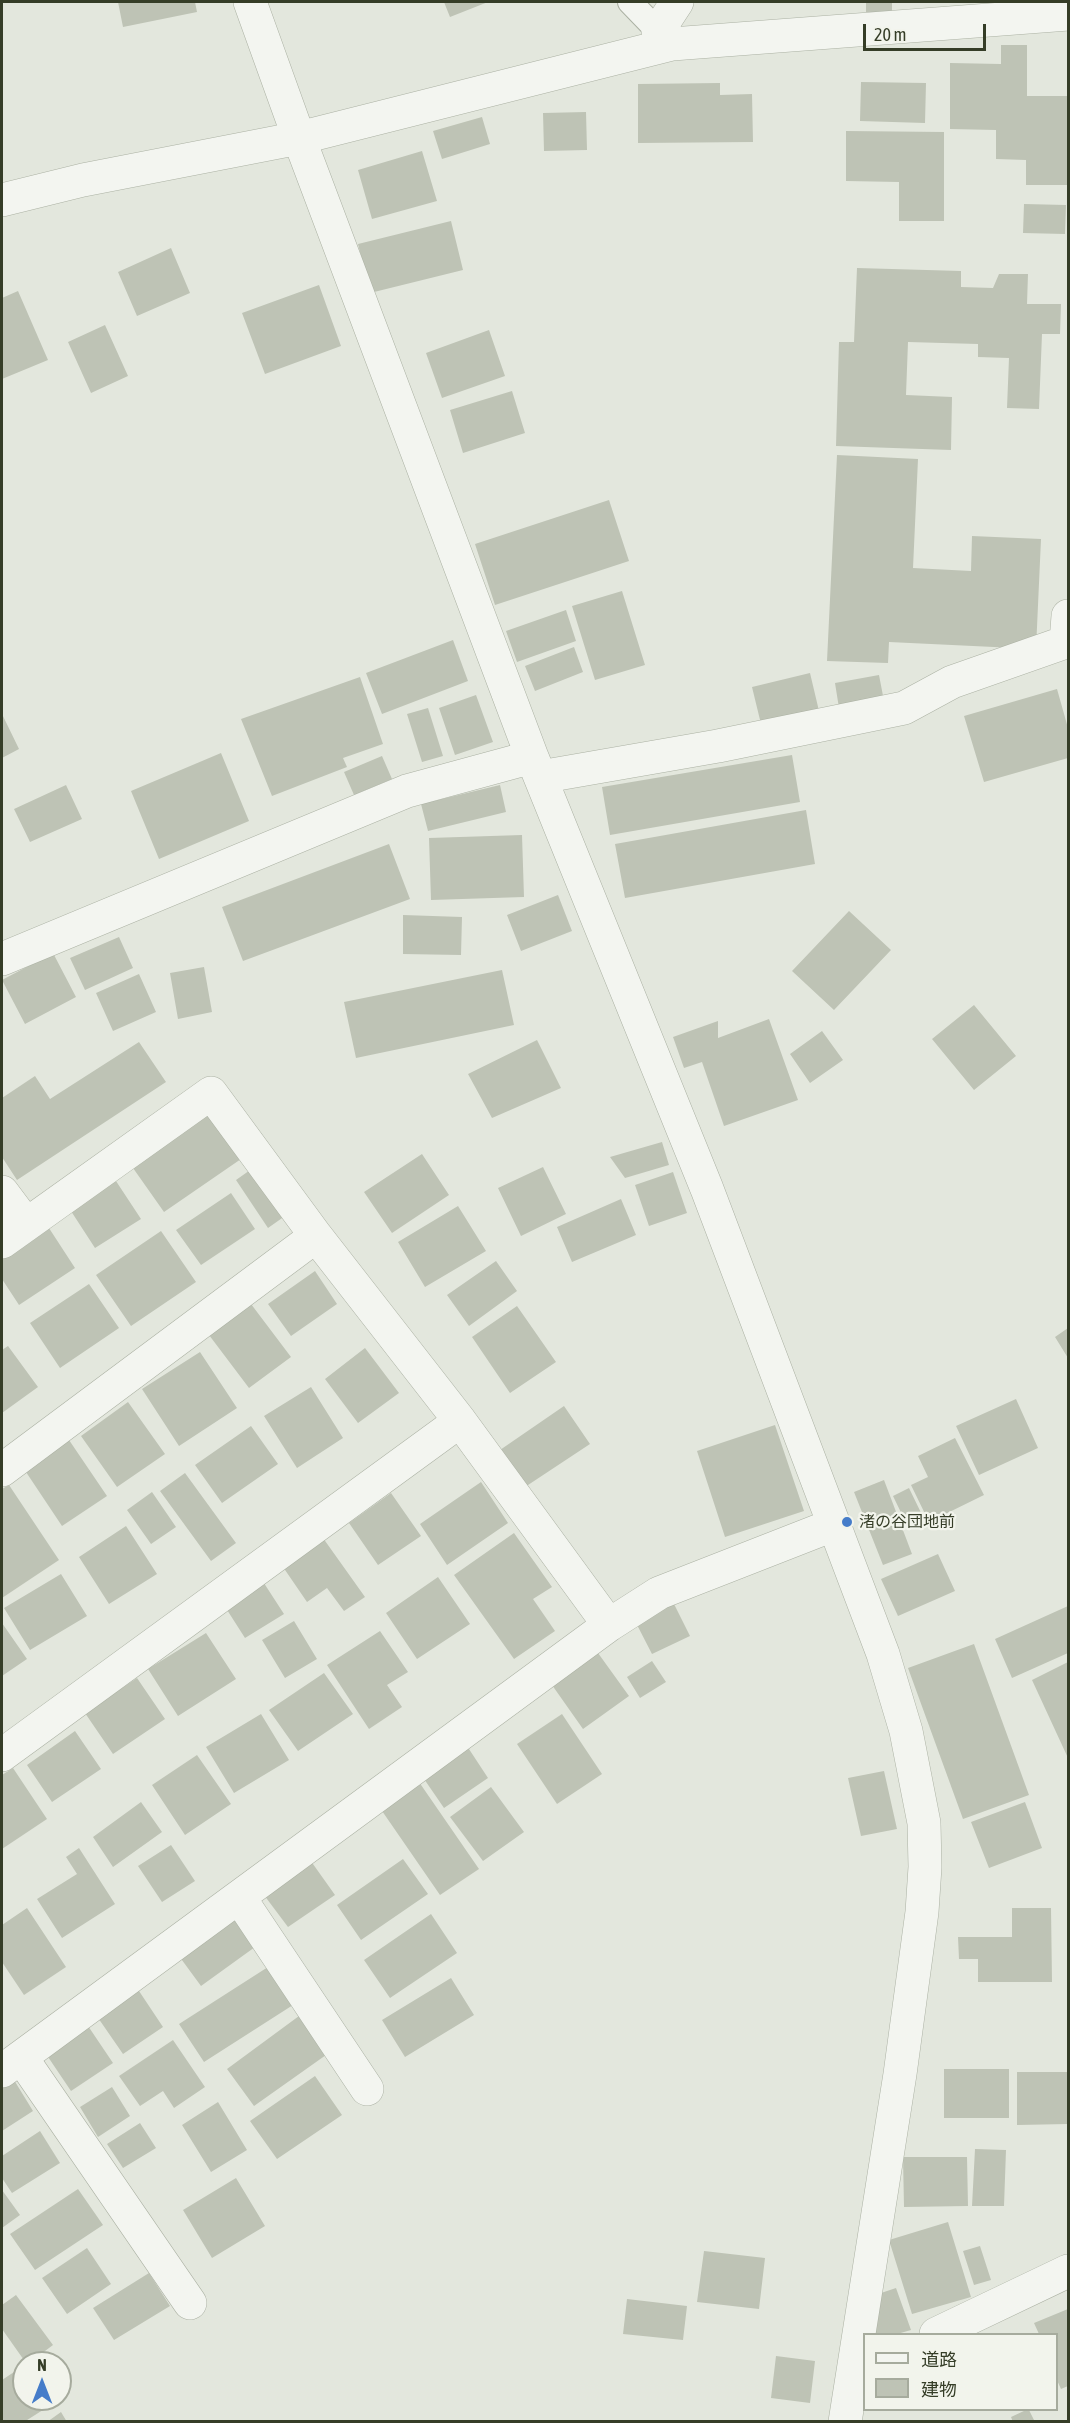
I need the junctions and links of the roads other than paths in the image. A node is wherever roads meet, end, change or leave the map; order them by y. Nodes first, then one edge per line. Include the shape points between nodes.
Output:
1 (250, 2) edge
2 (630, 2) edge
3 (677, 2) edge
4 (1068, 14) edge
5 (665, 38) junction
6 (299, 138) junction
7 (2, 200) edge
8 (1068, 616) edge
9 (536, 767) junction
10 (2, 959) edge
11 (2, 1192) edge
12 (14, 1233) edge
13 (316, 1236) junction
14 (460, 1420) junction
15 (2, 1470) edge
16 (833, 1525) junction
17 (609, 1625) junction
18 (2, 1755) edge
19 (238, 1898) junction
20 (11, 2064) edge
21 (366, 2089) dead end
22 (1068, 2271) edge
23 (190, 2303) dead end
24 (865, 2333) edge
25 (938, 2333) edge
26 (863, 2349) edge
27 (860, 2371) edge
28 (845, 2421) edge

1 - 6 street
2 - 5 lane
3 - 5 street
4 - 5 street
5 - 6 street
6 - 7 street via 82,180
6 - 9 street
8 - 9 street via 1066,642 952,682 904,708 718,746
9 - 10 street via 407,791
9 - 16 street via 707,1189
11 - 12 street
12 - 13 street via 211,1093
13 - 14 street
13 - 15 street
14 - 17 street
14 - 18 street
16 - 17 street via 659,1593
16 - 24 street via 897,1697 924,1823 926,1868
17 - 19 street
19 - 20 street
19 - 21 street
20 - 23 street
22 - 25 street
26 - 27 street
27 - 28 street

